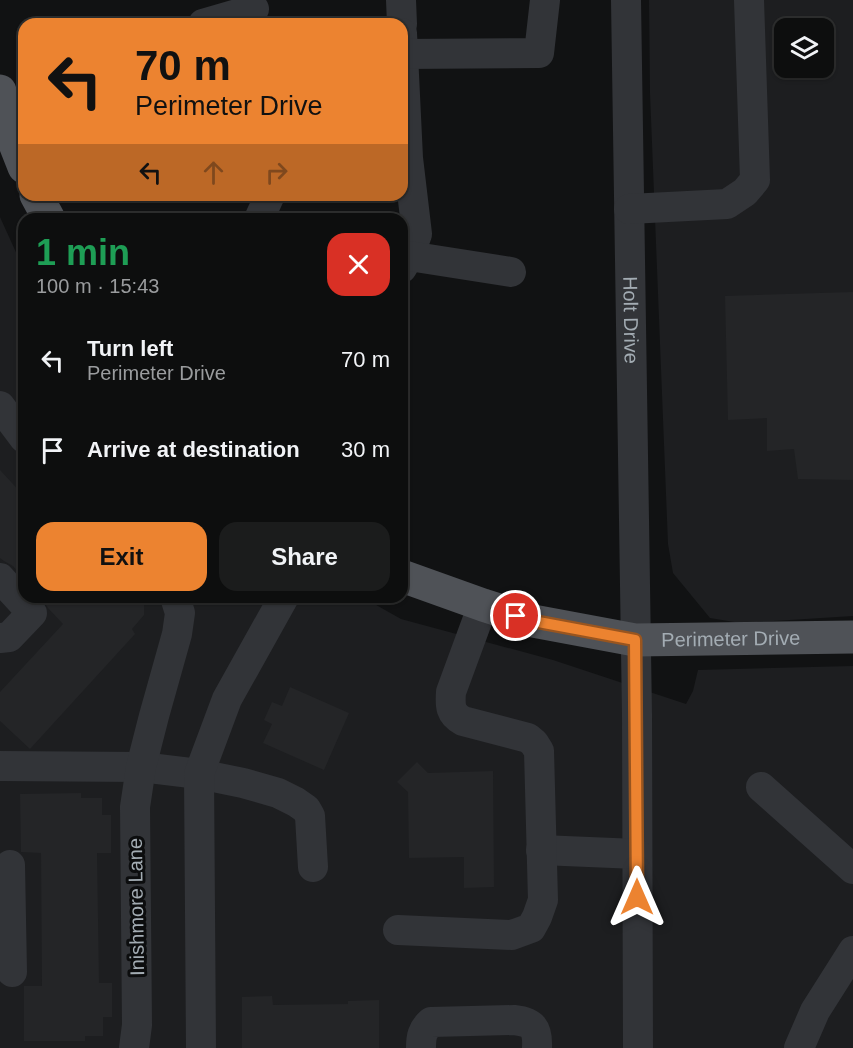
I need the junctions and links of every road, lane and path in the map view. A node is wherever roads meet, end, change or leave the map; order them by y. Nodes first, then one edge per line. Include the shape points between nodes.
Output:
1 (401, 0) edge
2 (545, 0) edge
3 (626, 0) edge
4 (748, 0) edge
5 (257, 11) edge
6 (228, 18) edge
7 (402, 18) edge
8 (408, 54) edge
9 (0, 91) edge
10 (18, 152) edge
11 (408, 177) edge
12 (629, 209) junction
13 (408, 257) edge
14 (408, 262) edge
15 (510, 272) dead end
16 (0, 406) edge
17 (18, 430) edge
18 (0, 578) edge
19 (408, 578) edge
20 (18, 598) edge
21 (23, 603) edge
22 (177, 603) edge
23 (281, 603) edge
24 (483, 605) junction
25 (853, 637) edge
26 (0, 638) edge
27 (635, 640) junction
28 (0, 766) edge
29 (141, 767) junction
30 (199, 774) junction
31 (761, 787) dead end
32 (541, 850) junction
33 (637, 854) junction
34 (10, 865) dead end
35 (313, 867) dead end
36 (853, 869) edge
37 (5, 926) edge
38 (398, 930) dead end
39 (849, 965) edge
40 (12, 972) dead end
41 (135, 1048) edge
42 (201, 1048) edge
43 (421, 1048) edge
44 (537, 1048) edge
45 (638, 1048) edge
46 (799, 1048) edge

1 - 7 street
2 - 8 street via 538,53
3 - 12 street, Holt Drive
4 - 12 street via 754,180 727,204
5 - 6 street
9 - 10 main road
11 - 13 street via 417,234
12 - 27 street, Holt Drive
14 - 15 street
16 - 17 street
18 - 20 street
19 - 24 main road, Perimeter Drive
21 - 26 street via 32,613 9,637
22 - 29 street, Inishmore Lane via 180,613 177,634
23 - 30 street via 227,699
24 - 27 main road, Perimeter Drive via 533,621
24 - 32 street via 451,692 451,711 463,721 528,738 534,743 539,751
25 - 27 main road, Perimeter Drive
27 - 33 street, Holt Drive
28 - 29 street
29 - 30 street
29 - 41 street, Inishmore Lane via 135,807
30 - 35 street via 278,793 306,809 311,823
30 - 42 street
31 - 36 street
32 - 33 street
32 - 38 street via 543,900 531,928 512,935
33 - 45 street, Holt Drive
34 - 37 street
37 - 40 street
39 - 46 street via 815,1011
43 - 44 street via 422,1033 431,1022 514,1020 532,1026 537,1034

